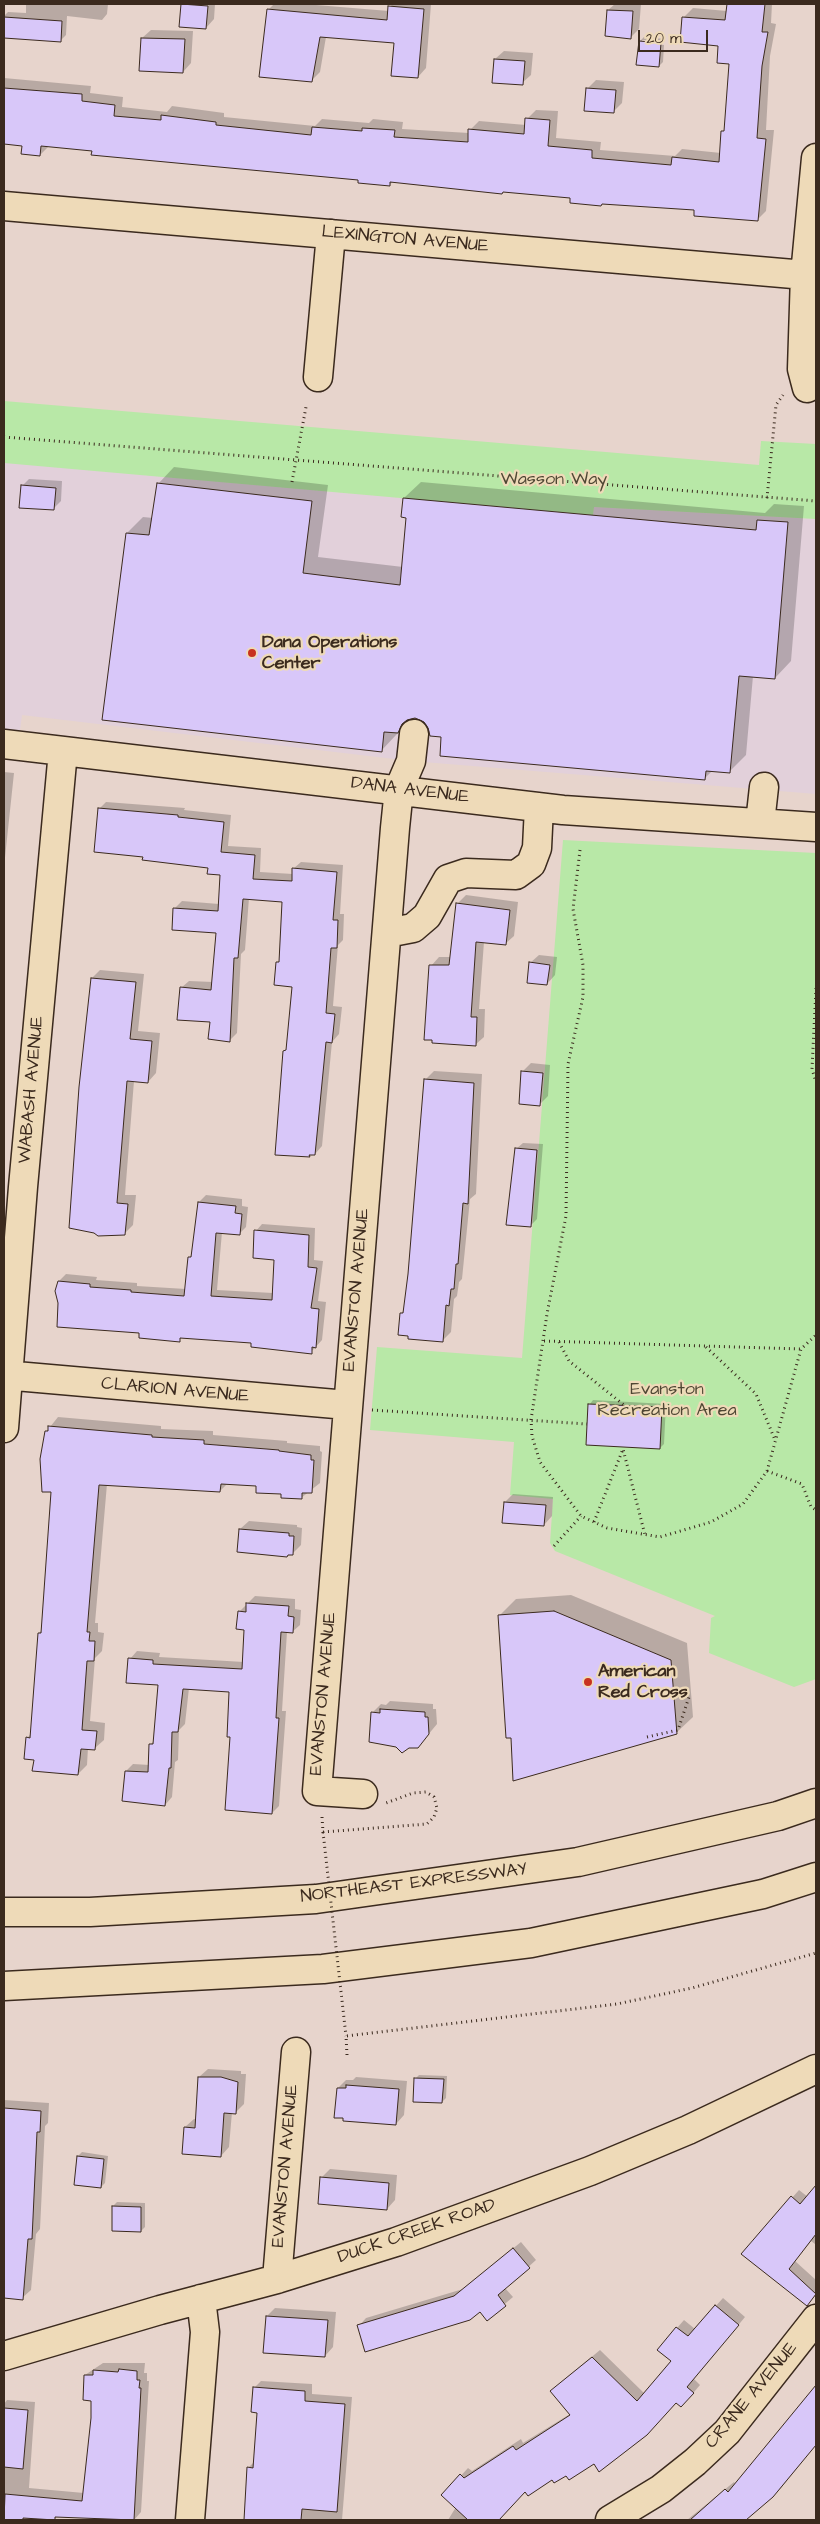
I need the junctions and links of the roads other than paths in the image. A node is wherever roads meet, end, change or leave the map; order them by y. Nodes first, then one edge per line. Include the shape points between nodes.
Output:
1 (816, 158) edge
2 (4, 206) edge
3 (331, 234) junction
4 (805, 275) junction
5 (318, 377) dead end
6 (807, 388) road end
7 (414, 734) dead end
8 (4, 744) edge
9 (63, 751) junction
10 (764, 788) dead end
11 (399, 790) junction
12 (539, 807) junction
13 (760, 823) junction
14 (816, 827) edge
15 (387, 933) junction
16 (6, 1376) edge
17 (347, 1407) junction
18 (4, 1428) edge
19 (373, 1799) road end
20 (816, 1803) edge
21 (816, 1877) edge
22 (4, 1912) edge
23 (4, 1986) edge
24 (296, 2052) dead end
25 (816, 2068) edge
26 (277, 2279) junction
27 (201, 2299) junction
28 (816, 2319) edge
29 (4, 2356) edge
30 (190, 2520) edge
31 (610, 2520) edge

1 - 4 main road
2 - 3 main road, LEXINGTON AVENUE
3 - 4 main road, LEXINGTON AVENUE
3 - 5 main road
4 - 6 main road via 802,369
7 - 11 main road, EVANSTON AVENUE via 411,761
8 - 9 main road, DANA AVENUE
9 - 11 main road, DANA AVENUE
9 - 16 main road, WABASH AVENUE
10 - 13 main road
11 - 12 main road, DANA AVENUE
11 - 15 main road, EVANSTON AVENUE
12 - 13 main road, DANA AVENUE
12 - 15 main road via 537,848 531,864 516,875 466,873 448,879 427,916 413,928
13 - 14 main road, DANA AVENUE
15 - 17 main road, EVANSTON AVENUE
16 - 17 main road, CLARION AVENUE
16 - 18 main road, WABASH AVENUE
17 - 19 main road, EVANSTON AVENUE via 319,1802
20 - 22 main road, NORTHEAST EXPRESSWAY via 778,1816 578,1862 326,1898 90,1912
21 - 23 main road via 763,1894 531,1943 323,1969
24 - 26 main road, EVANSTON AVENUE
25 - 26 main road, DUCK CREEK ROAD via 688,2130 590,2171 396,2242
26 - 27 main road, DUCK CREEK ROAD
27 - 29 main road, DUCK CREEK ROAD
27 - 30 main road via 205,2332
28 - 31 main road, CRANE AVENUE via 727,2432 661,2489

